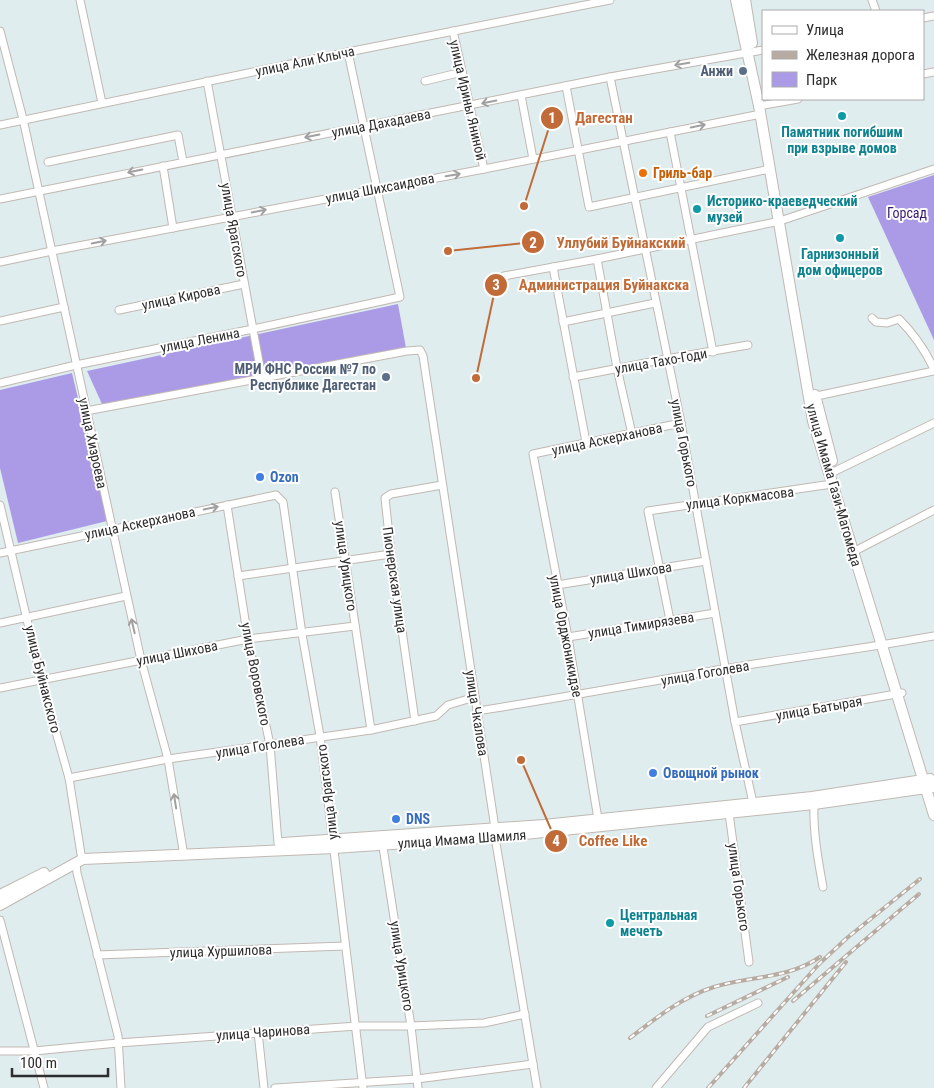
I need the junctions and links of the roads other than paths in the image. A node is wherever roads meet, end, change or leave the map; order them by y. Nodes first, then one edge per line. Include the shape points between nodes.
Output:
1 (80, 0) edge
2 (610, 0) edge
3 (736, 0) edge
4 (744, 0) edge
5 (0, 31) edge
6 (453, 31) junction
7 (755, 51) edge
8 (348, 52) junction
9 (462, 72) junction
10 (610, 77) junction
11 (425, 80) dead end
12 (207, 81) junction
13 (566, 86) junction
14 (521, 95) junction
15 (791, 100) edge
16 (102, 103) junction
17 (762, 104) edge
18 (470, 105) junction
19 (23, 119) junction
20 (0, 125) edge
21 (363, 126) junction
22 (670, 132) junction
23 (623, 141) junction
24 (579, 150) junction
25 (220, 154) junction
26 (533, 159) junction
27 (48, 162) dead end
28 (183, 162) junction
29 (163, 166) junction
30 (484, 169) junction
31 (770, 169) junction
32 (934, 169) edge
33 (681, 186) junction
34 (378, 189) junction
35 (38, 191) junction
36 (634, 197) junction
37 (0, 199) edge
38 (232, 216) junction
39 (782, 220) junction
40 (173, 228) junction
41 (691, 238) junction
42 (644, 248) junction
43 (52, 251) junction
44 (597, 259) junction
45 (0, 262) edge
46 (553, 267) junction
47 (504, 276) dead end
48 (244, 284) junction
49 (655, 303) junction
50 (64, 307) junction
51 (119, 310) dead end
52 (607, 313) junction
53 (872, 318) dead end
54 (0, 321) edge
55 (563, 322) junction
56 (252, 329) junction
57 (748, 345) dead end
58 (713, 352) junction
59 (666, 359) junction
60 (76, 364) junction
61 (617, 368) junction
62 (934, 370) edge
63 (573, 377) junction
64 (262, 378) junction
65 (0, 383) edge
66 (812, 397) junction
67 (86, 411) junction
68 (681, 423) junction
69 (934, 423) edge
70 (632, 434) junction
71 (586, 442) junction
72 (533, 454) joint
73 (832, 472) junction
74 (832, 484) junction
75 (442, 485) junction
76 (335, 492) dead end
77 (280, 498) joint
78 (695, 503) junction
79 (0, 504) edge
80 (227, 505) junction
81 (934, 510) edge
82 (112, 529) junction
83 (11, 550) junction
84 (856, 550) junction
85 (0, 553) edge
86 (391, 554) junction
87 (344, 561) junction
88 (706, 561) junction
89 (292, 568) junction
90 (659, 568) junction
91 (238, 576) junction
92 (557, 585) junction
93 (126, 596) junction
94 (715, 613) junction
95 (27, 618) junction
96 (670, 620) junction
97 (0, 623) edge
98 (355, 626) junction
99 (302, 634) junction
100 (934, 636) edge
101 (568, 637) junction
102 (248, 640) junction
103 (885, 646) junction
104 (141, 660) junction
105 (725, 669) junction
106 (42, 679) junction
107 (0, 688) edge
108 (899, 694) junction
109 (578, 696) junction
110 (475, 697) junction
111 (477, 711) junction
112 (415, 721) junction
113 (735, 722) junction
114 (371, 730) junction
115 (320, 736) junction
116 (270, 745) junction
117 (168, 760) junction
118 (69, 778) junction
119 (930, 784) edge
120 (814, 804) junction
121 (753, 806) junction
122 (729, 813) junction
123 (934, 815) edge
124 (598, 819) junction
125 (495, 833) junction
126 (278, 843) junction
127 (333, 844) junction
128 (381, 845) junction
129 (183, 852) junction
130 (78, 858) junction
131 (824, 887) dead end
132 (0, 895) edge
133 (0, 905) edge
134 (0, 920) edge
135 (345, 946) junction
136 (97, 955) junction
137 (749, 962) dead end
138 (758, 1003) dead end
139 (525, 1014) junction
140 (357, 1026) junction
141 (411, 1026) junction
142 (258, 1032) junction
143 (118, 1043) junction
144 (0, 1051) edge
145 (34, 1051) junction
146 (533, 1064) junction
147 (417, 1079) junction
148 (363, 1085) edge
149 (44, 1088) edge
150 (122, 1088) edge
151 (264, 1088) edge
152 (275, 1088) edge
153 (418, 1088) edge
154 (537, 1088) edge
155 (656, 1088) edge

1 - 16 street
2 - 6 street, улица Али Клыча
3 - 7 main road
4 - 7 main road
5 - 19 street, улица Хизроева
6 - 8 street, улица Али Клыча
6 - 9 street, улица Ирины Яниной
7 -> 10 street, улица Дахадаева
7 - 17 main road
8 - 12 street, улица Али Клыча
8 - 21 street
9 - 11 street
9 - 18 street, улица Ирины Яниной
10 - 13 street, улица Дахадаева
10 - 23 street, улица Горького
12 - 16 street, улица Али Клыча
12 - 25 street, улица Ярагского
13 - 14 street, улица Дахадаева
13 - 24 street
14 -> 18 street, улица Дахадаева
14 - 26 street
15 - 17 street, улица Шихсаидова
16 - 19 street, улица Али Клыча
22 -> 17 street, улица Шихсаидова
17 - 31 main road
17 - 39 main road
18 - 21 street, улица Дахадаева
18 - 30 street, улица Ирины Яниной
19 - 20 street, улица Али Клыча
19 - 35 street, улица Хизроева
21 -> 25 street, улица Дахадаева
21 - 34 street
22 - 23 street, улица Шихсаидова
22 - 33 street
23 - 24 street, улица Шихсаидова
23 - 36 street, улица Горького
24 - 26 street, улица Шихсаидова
24 - 36 street via 589,207
25 - 28 street, улица Дахадаева
25 - 38 street, улица Ярагского
26 - 30 street, улица Шихсаидова
27 - 28 street via 178,135
28 - 29 street, улица Дахадаева
29 -> 35 street, улица Дахадаева
29 - 40 street
34 -> 30 street, улица Шихсаидова
31 - 33 street
31 - 39 main road
32 - 39 street
33 - 36 street
33 - 41 street
38 -> 34 street, улица Шихсаидова
34 - 56 street, улица Ленина via 400,297
35 - 37 street, улица Дахадаева
35 - 43 street, улица Хизроева
36 - 42 street, улица Горького
38 - 40 street, улица Шихсаидова
38 - 48 street, улица Ярагского
39 - 41 street
39 - 66 main road
43 -> 40 street, улица Шихсаидова
41 - 42 street
41 - 58 street
42 - 44 street
42 - 49 street, улица Горького
43 - 45 street, улица Шихсаидова
43 - 50 street, улица Хизроева
44 - 46 street
44 - 52 street
46 - 47 street
46 - 55 street
48 - 51 street, улица Кирова
48 - 56 street, улица Ярагского
49 - 52 street
49 - 59 street, улица Горького
50 - 54 street
50 - 60 street, улица Хизроева
52 - 55 street
52 - 61 street
53 - 62 street via 876,322 887,323 899,319
55 - 63 street
56 - 60 street, улица Ленина
56 - 64 street, улица Ярагского
57 - 58 street, улица Тахо-Годи
58 - 59 street, улица Тахо-Годи
59 - 61 street, улица Тахо-Годи
59 - 68 street, улица Горького
60 - 65 street, улица Ленина
60 - 67 street, улица Хизроева
61 - 63 street, улица Тахо-Годи
61 - 70 street
62 - 66 street
63 - 71 street
64 - 67 street
64 - 75 street, улица Чкалова via 420,350
66 - 73 main road
67 - 82 street, улица Хизроева
68 - 70 street, улица Аскерханова
68 - 78 street, улица Горького
69 - 73 street
70 - 71 street, улица Аскерханова
71 - 72 street, улица Аскерханова
72 - 92 street, улица Орджоникидзе
73 - 74 main road, улица Имама Гази-Магомеда
73 - 84 main road
74 - 78 street, улица Коркмасова
74 - 84 main road, улица Имама Гази-Магомеда
75 - 86 street, Пионерская улица via 391,494 385,498
75 - 110 street, улица Чкалова
76 - 87 street, улица Урицкого
77 - 80 street, улица Аскерханова via 276,495
77 - 89 street, улица Ярагского
78 - 88 street, улица Горького
78 - 90 street, улица Коркмасова via 648,511
79 - 83 street, улица Буйнакского
82 -> 80 street, улица Аскерханова
80 - 91 street, улица Воровского
81 - 84 street
82 - 83 street, улица Аскерханова
82 - 93 street, улица Хизроева
83 - 85 street, улица Аскерханова
83 - 95 street, улица Буйнакского
84 - 103 main road
86 - 87 street
86 - 112 street, Пионерская улица
87 - 89 street
87 - 98 street, улица Урицкого
88 - 90 street, улица Шихова
88 - 94 street, улица Горького
89 - 91 street
89 - 99 street, улица Ярагского
90 - 92 street, улица Шихова
90 - 96 street
91 - 102 street, улица Воровского
92 - 101 street, улица Орджоникидзе
93 - 95 street
104 -> 93 street, улица Хизроева
94 - 96 street, улица Тимирязева
94 - 105 street, улица Горького
95 - 97 street
95 - 106 street, улица Буйнакского
96 - 101 street, улица Тимирязева
98 - 99 street, улица Шихова
98 - 114 street, улица Урицкого
99 - 102 street, улица Шихова
99 - 115 street, улица Ярагского
100 - 103 street, улица Гоголева
101 - 109 street, улица Орджоникидзе
102 - 104 street, улица Шихова
102 - 116 street, улица Воровского
103 - 105 street, улица Гоголева
103 - 108 main road
104 - 106 street, улица Шихова
104 - 117 street, улица Хизроева
105 - 109 street, улица Гоголева
105 - 113 street, улица Горького
106 - 107 street, улица Шихова
106 - 118 street, улица Буйнакского
108 - 113 street, улица Батырая
108 - 119 main road
109 - 111 street, улица Гоголева
109 - 124 street, улица Орджоникидзе
110 - 111 street, улица Чкалова
110 - 112 street, улица Гоголева via 448,704 436,716
111 - 125 street, улица Чкалова
112 - 114 street, улица Гоголева
113 - 121 street, улица Горького
114 - 115 street, улица Гоголева
115 - 116 street, улица Гоголева
115 - 127 street, улица Ярагского
116 - 117 street, улица Гоголева
116 - 126 street, улица Воровского
117 - 118 street, улица Гоголева
129 -> 117 street, улица Хизроева
118 - 130 street, улица Буйнакского
119 - 120 main road, улица Имама Шамиля
119 - 121 main road, улица Имама Шамиля
119 - 123 main road
120 - 121 main road, улица Имама Шамиля
120 - 131 street via 816,846
121 - 122 main road, улица Имама Шамиля
121 - 124 main road, улица Имама Шамиля
122 - 125 main road, улица Имама Шамиля
122 - 137 street, улица Горького
124 - 125 main road, улица Имама Шамиля
125 - 127 main road, улица Имама Шамиля
125 - 128 main road, улица Имама Шамиля
125 - 139 street, улица Чкалова
126 - 127 main road, улица Имама Шамиля
126 - 129 main road, улица Имама Шамиля
127 - 128 main road, улица Имама Шамиля
127 - 129 main road, улица Имама Шамиля
127 - 135 street, улица Ярагского
128 - 141 street, улица Урицкого
129 - 130 main road, улица Имама Шамиля
130 - 132 main road, улица Имама Шамиля
130 - 133 main road, улица Имама Шамиля
130 - 136 street, улица Буйнакского via 77,873
134 - 145 street
135 - 136 street, улица Хуршилова
135 - 140 street, улица Ярагского
136 - 143 street, улица Буйнакского
138 - 155 street via 708,1026
139 - 141 street, улица Чаринова via 484,1023
139 - 146 street, улица Чкалова
140 - 141 street, улица Чаринова
140 - 142 street, улица Чаринова
140 - 148 street, улица Ярагского
141 - 147 street, улица Урицкого
142 - 143 street, улица Чаринова
142 - 151 street
143 - 145 street, улица Чаринова
143 - 150 street, улица Буйнакского
144 - 145 street, улица Чаринова
145 - 149 street
146 - 147 street
146 - 154 street, улица Чкалова
147 - 148 street
147 - 153 street, улица Урицкого
148 - 152 street

